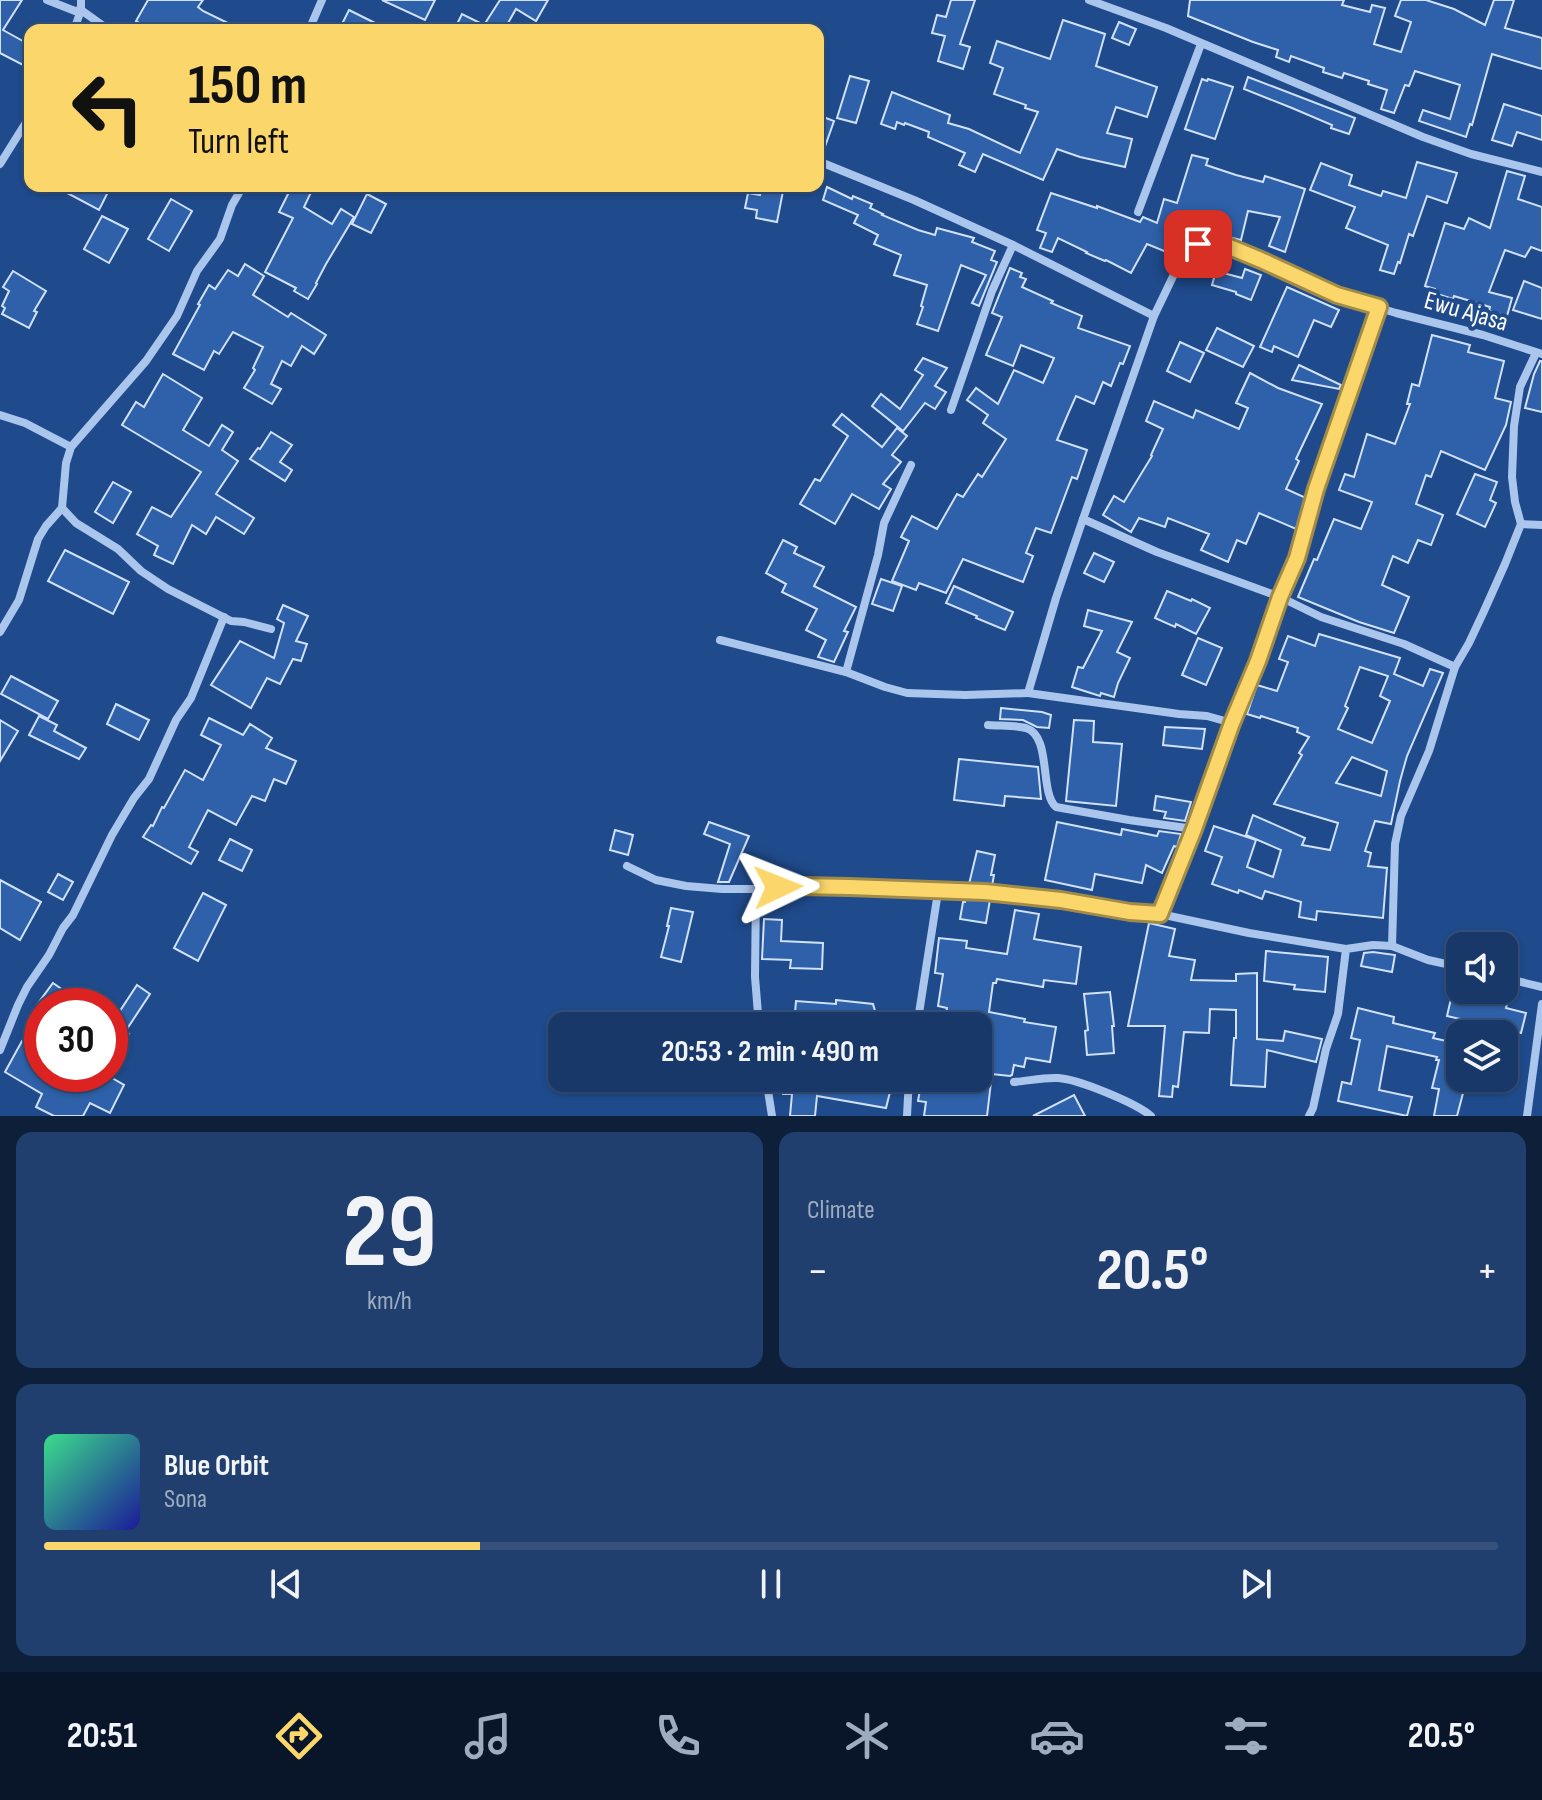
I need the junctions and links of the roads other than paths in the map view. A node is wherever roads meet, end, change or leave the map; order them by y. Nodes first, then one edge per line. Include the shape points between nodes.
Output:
1 (47, 0) edge
2 (322, 0) edge
3 (1089, 0) edge
4 (1118, 5) edge
5 (79, 6) edge
6 (102, 24) edge
7 (312, 24) edge
8 (1201, 44) junction
9 (24, 126) edge
10 (824, 163) edge
11 (0, 164) edge
12 (1542, 172) edge
13 (240, 192) edge
14 (1138, 212) dead end
15 (1013, 245) junction
16 (1379, 307) junction
17 (1154, 316) junction
18 (1539, 354) edge
19 (951, 410) dead end
20 (0, 415) edge
21 (71, 447) junction
22 (911, 465) dead end
23 (62, 508) junction
24 (1083, 519) junction
25 (1521, 524) junction
26 (1542, 525) edge
27 (1280, 597) junction
28 (224, 617) junction
29 (271, 629) dead end
30 (0, 632) edge
31 (720, 640) dead end
32 (1455, 667) junction
33 (846, 672) junction
34 (1028, 693) junction
35 (1232, 723) junction
36 (988, 725) dead end
37 (1194, 829) junction
38 (627, 866) dead end
39 (756, 889) junction
40 (938, 892) junction
41 (1160, 914) junction
42 (1392, 946) junction
43 (1346, 949) junction
44 (1446, 964) edge
45 (1518, 981) edge
46 (1542, 987) edge
47 (1542, 1004) edge
48 (758, 1012) edge
49 (919, 1012) edge
50 (0, 1050) edge
51 (1014, 1082) dead end
52 (768, 1092) edge
53 (908, 1092) edge
54 (772, 1116) edge
55 (907, 1116) edge
56 (1151, 1116) edge
57 (1309, 1116) edge
58 (1527, 1116) edge

1 - 5 street
2 - 7 street
3 - 4 street
4 - 8 street
5 - 6 street
8 - 12 street via 1423,137
8 - 14 street
9 - 11 street
10 - 15 street
13 - 21 street via 177,316 146,361
15 - 17 street
15 - 19 street
16 - 17 street, Ewu Ajasa via 1337,295 1215,241 1188,250
16 - 18 street, Ewu Ajasa
16 - 27 street
17 - 24 street, Ewu Ajasa
18 - 25 street via 1520,387 1514,426 1512,477
20 - 21 street
21 - 23 street
22 - 33 street via 884,523
23 - 28 street via 141,571
23 - 30 street via 38,539 19,600
24 - 27 street
24 - 34 street, Ewu Ajasa
25 - 26 street
25 - 32 street
27 - 32 street
27 - 35 street
28 - 29 street
28 - 50 street via 191,698 73,915 22,996
31 - 33 street
32 - 42 street via 1401,816 1395,844
33 - 34 street via 907,693
34 - 35 street
35 - 37 street
36 - 37 street via 1034,733 1056,807
37 - 41 street
38 - 39 street via 686,886
39 - 40 street
39 - 48 street
40 - 41 street via 985,892
40 - 49 street
41 - 43 street
42 - 43 street
42 - 44 street
43 - 57 street via 1338,1014
45 - 46 street
47 - 58 street
51 - 56 street via 1058,1078 1128,1102
52 - 54 street
53 - 55 street

